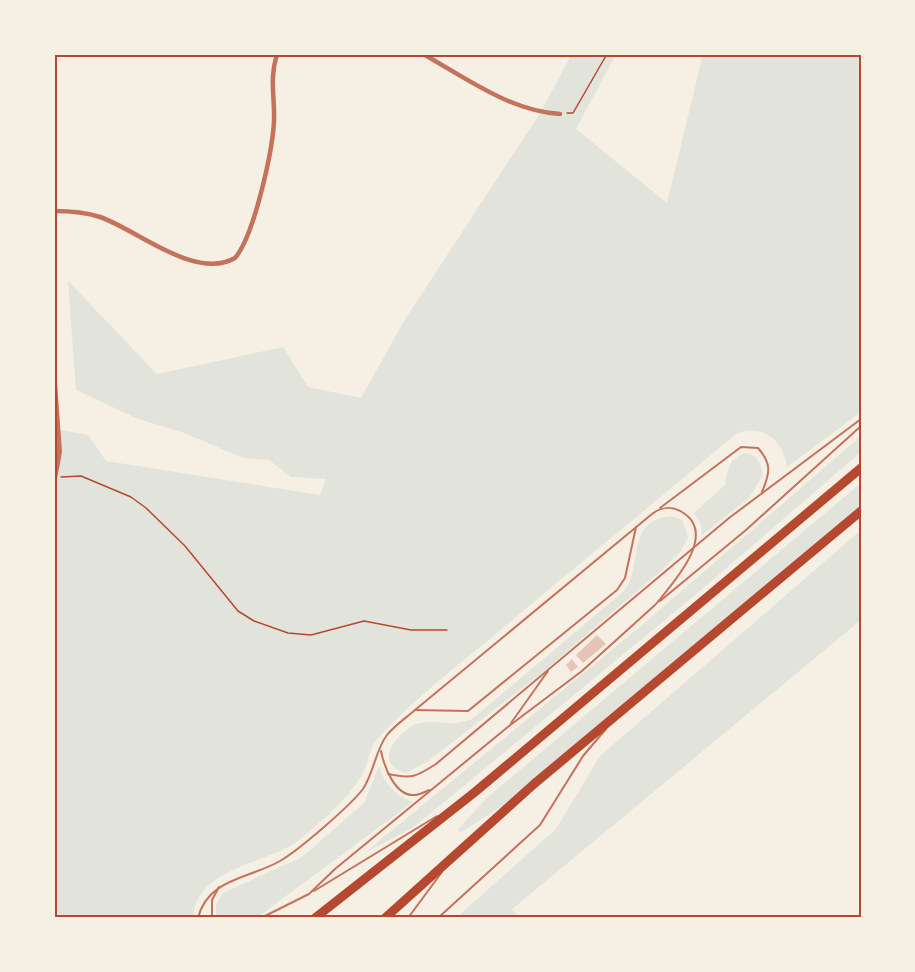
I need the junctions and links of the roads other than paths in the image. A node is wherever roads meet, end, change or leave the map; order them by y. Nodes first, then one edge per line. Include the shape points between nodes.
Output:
1 (277, 54) edge
2 (423, 54) edge
3 (560, 114) road end
4 (54, 211) edge
5 (54, 382) edge
6 (861, 419) edge
7 (861, 426) edge
8 (861, 463) edge
9 (861, 468) edge
10 (54, 478) edge
11 (848, 479) junction
12 (762, 494) junction
13 (660, 508) junction
14 (861, 511) edge
15 (636, 528) junction
16 (694, 547) junction
17 (656, 604) junction
18 (549, 669) junction
19 (415, 710) junction
20 (614, 719) junction
21 (509, 726) junction
22 (380, 750) junction
23 (388, 774) junction
24 (432, 789) junction
25 (475, 792) junction
26 (457, 852) junction
27 (221, 885) junction
28 (310, 893) junction
29 (261, 917) edge
30 (198, 918) edge
31 (212, 918) edge
32 (315, 918) edge
33 (385, 918) edge
34 (408, 918) edge
35 (438, 918) edge

1 - 4 street via 272,72 273,133 247,238 235,258 220,263 186,258 102,218 82,212
2 - 3 street via 507,100 540,113
5 - 10 street via 59,452
6 - 12 lane
7 - 17 lane via 746,530
8 - 11 street
9 - 11 highway
11 - 25 highway
12 - 13 lane via 770,473 768,460 758,448 741,447
12 - 16 lane
13 - 15 lane
13 - 16 lane via 676,508 687,515 695,526
14 - 20 highway
15 - 19 lane
15 - 19 lane via 625,578 617,590 468,711
16 - 17 lane via 685,567
16 - 18 lane
17 - 21 lane via 582,671
18 - 21 lane
18 - 23 lane via 418,775 408,778
19 - 22 lane via 387,735
20 - 26 highway
20 - 35 lane via 583,756 540,825
21 - 24 lane
22 - 23 lane
22 - 27 lane via 363,789 334,817 281,861
23 - 24 lane via 403,792 414,796
24 - 28 lane
25 - 28 lane
25 - 32 highway
26 - 33 highway
26 - 34 lane
27 - 30 lane via 206,898
27 - 31 lane via 212,900
28 - 29 lane

